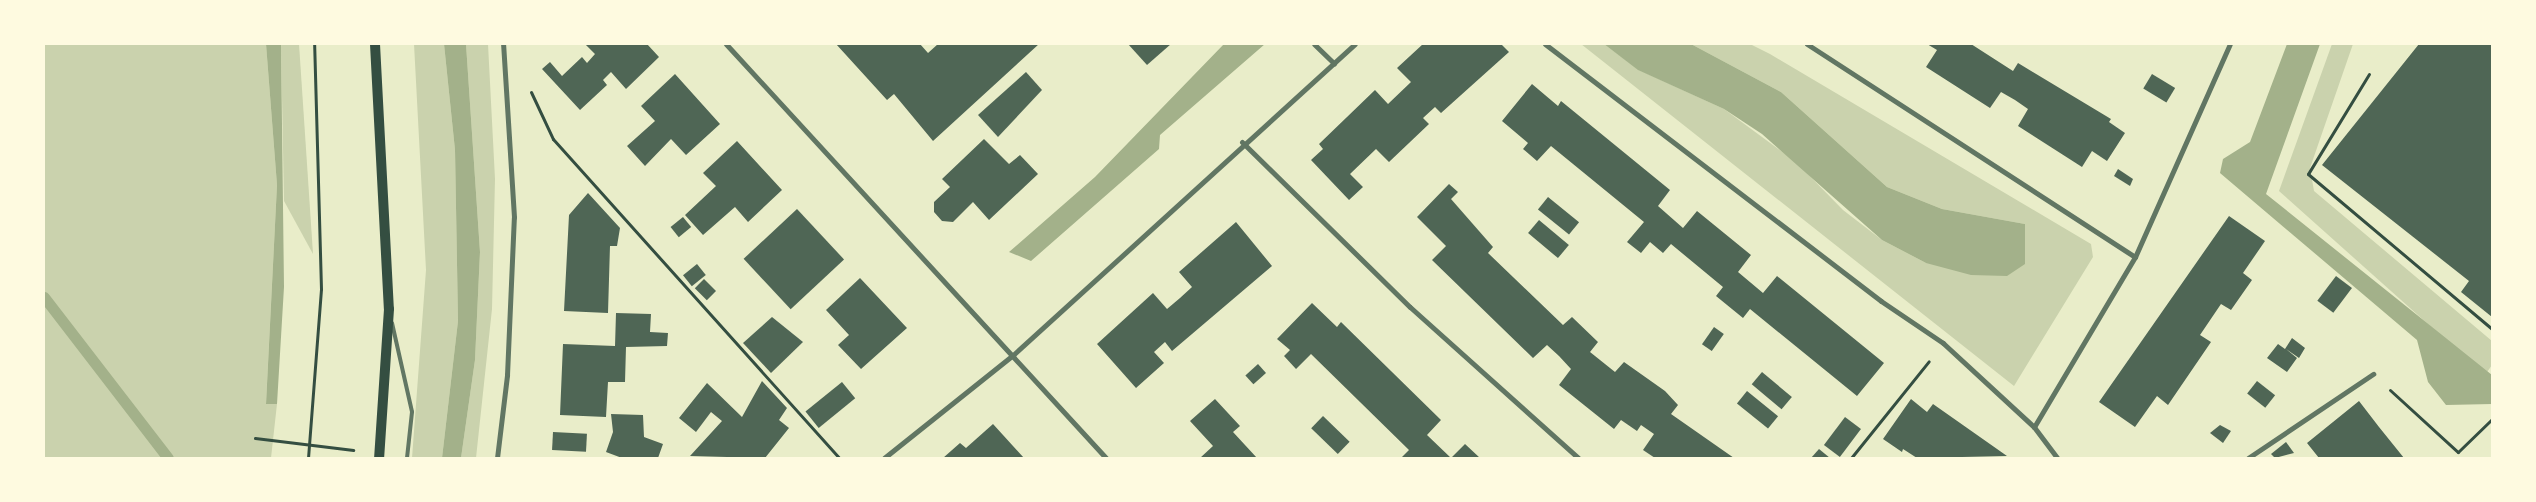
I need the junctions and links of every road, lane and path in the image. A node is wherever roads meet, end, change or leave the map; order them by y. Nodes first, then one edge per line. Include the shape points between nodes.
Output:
1 (314, 44) edge
2 (375, 44) edge
3 (504, 44) edge
4 (726, 44) edge
5 (1314, 44) edge
6 (1355, 44) edge
7 (1545, 44) edge
8 (1807, 44) edge
9 (2230, 44) edge
10 (1334, 63) junction
11 (2369, 74) dead end
12 (528, 87) dead end
13 (1242, 142) junction
14 (2135, 258) junction
15 (389, 309) junction
16 (2492, 329) edge
17 (1943, 343) junction
18 (1013, 355) junction
19 (2372, 374) joint
20 (2492, 419) edge
21 (2034, 427) junction
22 (255, 438) dead end
23 (310, 444) junction
24 (379, 456) edge
25 (308, 458) edge
26 (407, 458) edge
27 (497, 458) edge
28 (839, 458) edge
29 (884, 458) edge
30 (1106, 458) edge
31 (1578, 458) edge
32 (1851, 458) edge
33 (2057, 458) edge
34 (2248, 458) edge

1 - 23 path via 321,289
2 - 15 main road
3 - 27 street via 514,217 508,375
4 - 18 street
5 - 10 street
6 - 10 street
7 - 17 street via 1881,301
8 - 14 street
9 - 14 street
10 - 13 street
11 - 16 path via 2308,174
12 - 28 path via 553,138
13 - 18 street
13 - 31 street via 1410,307
14 - 21 street
15 - 24 main road
15 - 26 lane via 412,412
17 - 21 street
17 - 32 path
18 - 29 street
18 - 30 street
19 - 20 path via 2458,452
19 - 34 street
21 - 33 street
22 - 23 path
23 - 24 path
23 - 25 path

